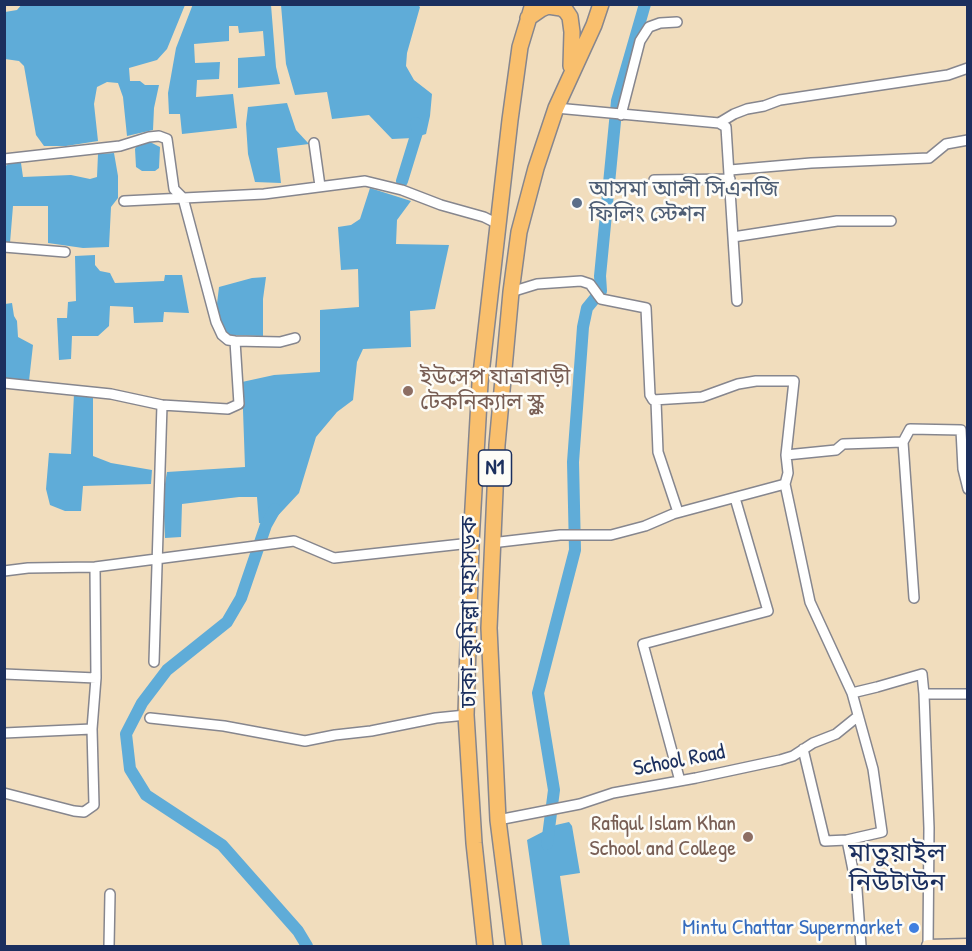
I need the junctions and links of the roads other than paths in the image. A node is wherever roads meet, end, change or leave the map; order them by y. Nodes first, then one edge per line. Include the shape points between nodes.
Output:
1 (601, 4) edge
2 (531, 11) edge
3 (677, 22) dead end
4 (968, 68) edge
5 (570, 76) junction
6 (556, 108) junction
7 (621, 115) junction
8 (719, 123) junction
9 (968, 140) edge
10 (314, 143) dead end
11 (4, 159) edge
12 (730, 175) junction
13 (654, 180) dead end
14 (320, 186) junction
15 (183, 198) junction
16 (124, 201) dead end
17 (891, 221) dead end
18 (498, 224) junction
19 (733, 237) junction
20 (4, 247) edge
21 (65, 252) dead end
22 (511, 292) junction
23 (737, 301) dead end
24 (295, 338) dead end
25 (235, 341) junction
26 (4, 383) edge
27 (656, 401) junction
28 (162, 405) junction
29 (903, 442) junction
30 (786, 455) junction
31 (965, 469) edge
32 (785, 484) junction
33 (968, 489) edge
34 (735, 498) junction
35 (678, 512) junction
36 (471, 543) junction
37 (491, 543) junction
38 (158, 560) junction
39 (95, 567) junction
40 (4, 571) edge
41 (914, 598) dead end
42 (154, 662) dead end
43 (4, 674) edge
44 (96, 678) junction
45 (852, 693) junction
46 (924, 694) junction
47 (968, 694) edge
48 (466, 715) junction
49 (858, 717) junction
50 (150, 718) dead end
51 (92, 729) junction
52 (4, 733) edge
53 (803, 749) junction
54 (680, 781) junction
55 (4, 793) edge
56 (498, 820) junction
57 (848, 840) junction
58 (110, 894) dead end
59 (968, 945) edge
60 (109, 946) edge
61 (485, 946) edge
62 (514, 946) edge
63 (861, 946) edge
64 (928, 946) edge

1 - 5 highway, ঢাকা–কুমিল্লা মহাসড়ক / N1
2 - 5 highway via 548,6 566,11 572,32
2 - 18 highway, ঢাকা–কুমিল্লা মহাসড়ক / N1 via 518,57
3 - 7 street via 649,27 640,42
4 - 8 street via 948,75 788,98 747,109
5 - 6 highway, ঢাকা–কুমিল্লা মহাসড়ক / N1
6 - 7 street
6 - 22 highway, ঢাকা–কুমিল্লা মহাসড়ক / N1 via 519,232
7 - 8 street
8 - 12 street via 726,127
9 - 12 street via 946,144 929,158 811,163
10 - 14 street
11 - 15 street via 120,146 159,136 167,139 174,189
12 - 13 street
12 - 19 street
14 - 15 street via 264,194
14 - 18 street via 365,181 385,185
15 - 16 street
15 - 25 street via 216,322 222,335
17 - 19 street via 837,221
18 - 36 highway, ঢাকা–কুমিল্লা মহাসড়ক / N1 via 480,382
19 - 23 street
20 - 21 street
22 - 27 street via 537,284 581,281 590,284 601,299 646,308 650,395
22 - 37 highway, ঢাকা–কুমিল্লা মহাসড়ক / N1
24 - 25 street via 280,342
25 - 28 street via 239,404 228,409
26 - 28 street via 111,394
27 - 30 street via 702,397 756,381 794,381
27 - 35 street via 658,452
28 - 38 street
29 - 30 street via 843,444 836,450
29 - 31 street via 910,429 961,430
29 - 41 street
30 - 32 street
31 - 33 street
32 - 34 street
32 - 45 street via 810,602
34 - 35 street
34 - 54 street via 768,611 643,644
35 - 37 street via 611,535 560,535
36 - 38 street via 334,558 294,542
36 - 48 highway, ঢাকা–কুমিল্লা মহাসড়ক / N1
37 - 56 highway, ঢাকা–কুমিল্লা মহাসড়ক / N1 via 489,628
38 - 39 street
38 - 42 street
39 - 40 street
39 - 44 street
43 - 44 street
44 - 51 street
45 - 46 street via 922,674
45 - 49 street
46 - 47 street
46 - 64 street
48 - 50 street via 305,741
48 - 61 highway, ঢাকা–কুমিল্লা মহাসড়ক / N1
49 - 53 street, School Road via 836,734
49 - 57 street via 873,768 882,832
51 - 52 street
51 - 55 street via 94,805 89,810 74,811
53 - 54 street, School Road via 780,760
53 - 57 street via 825,841
54 - 56 street, School Road
56 - 62 highway, ঢাকা–কুমিল্লা মহাসড়ক / N1
57 - 63 street
58 - 60 street
59 - 64 main road

